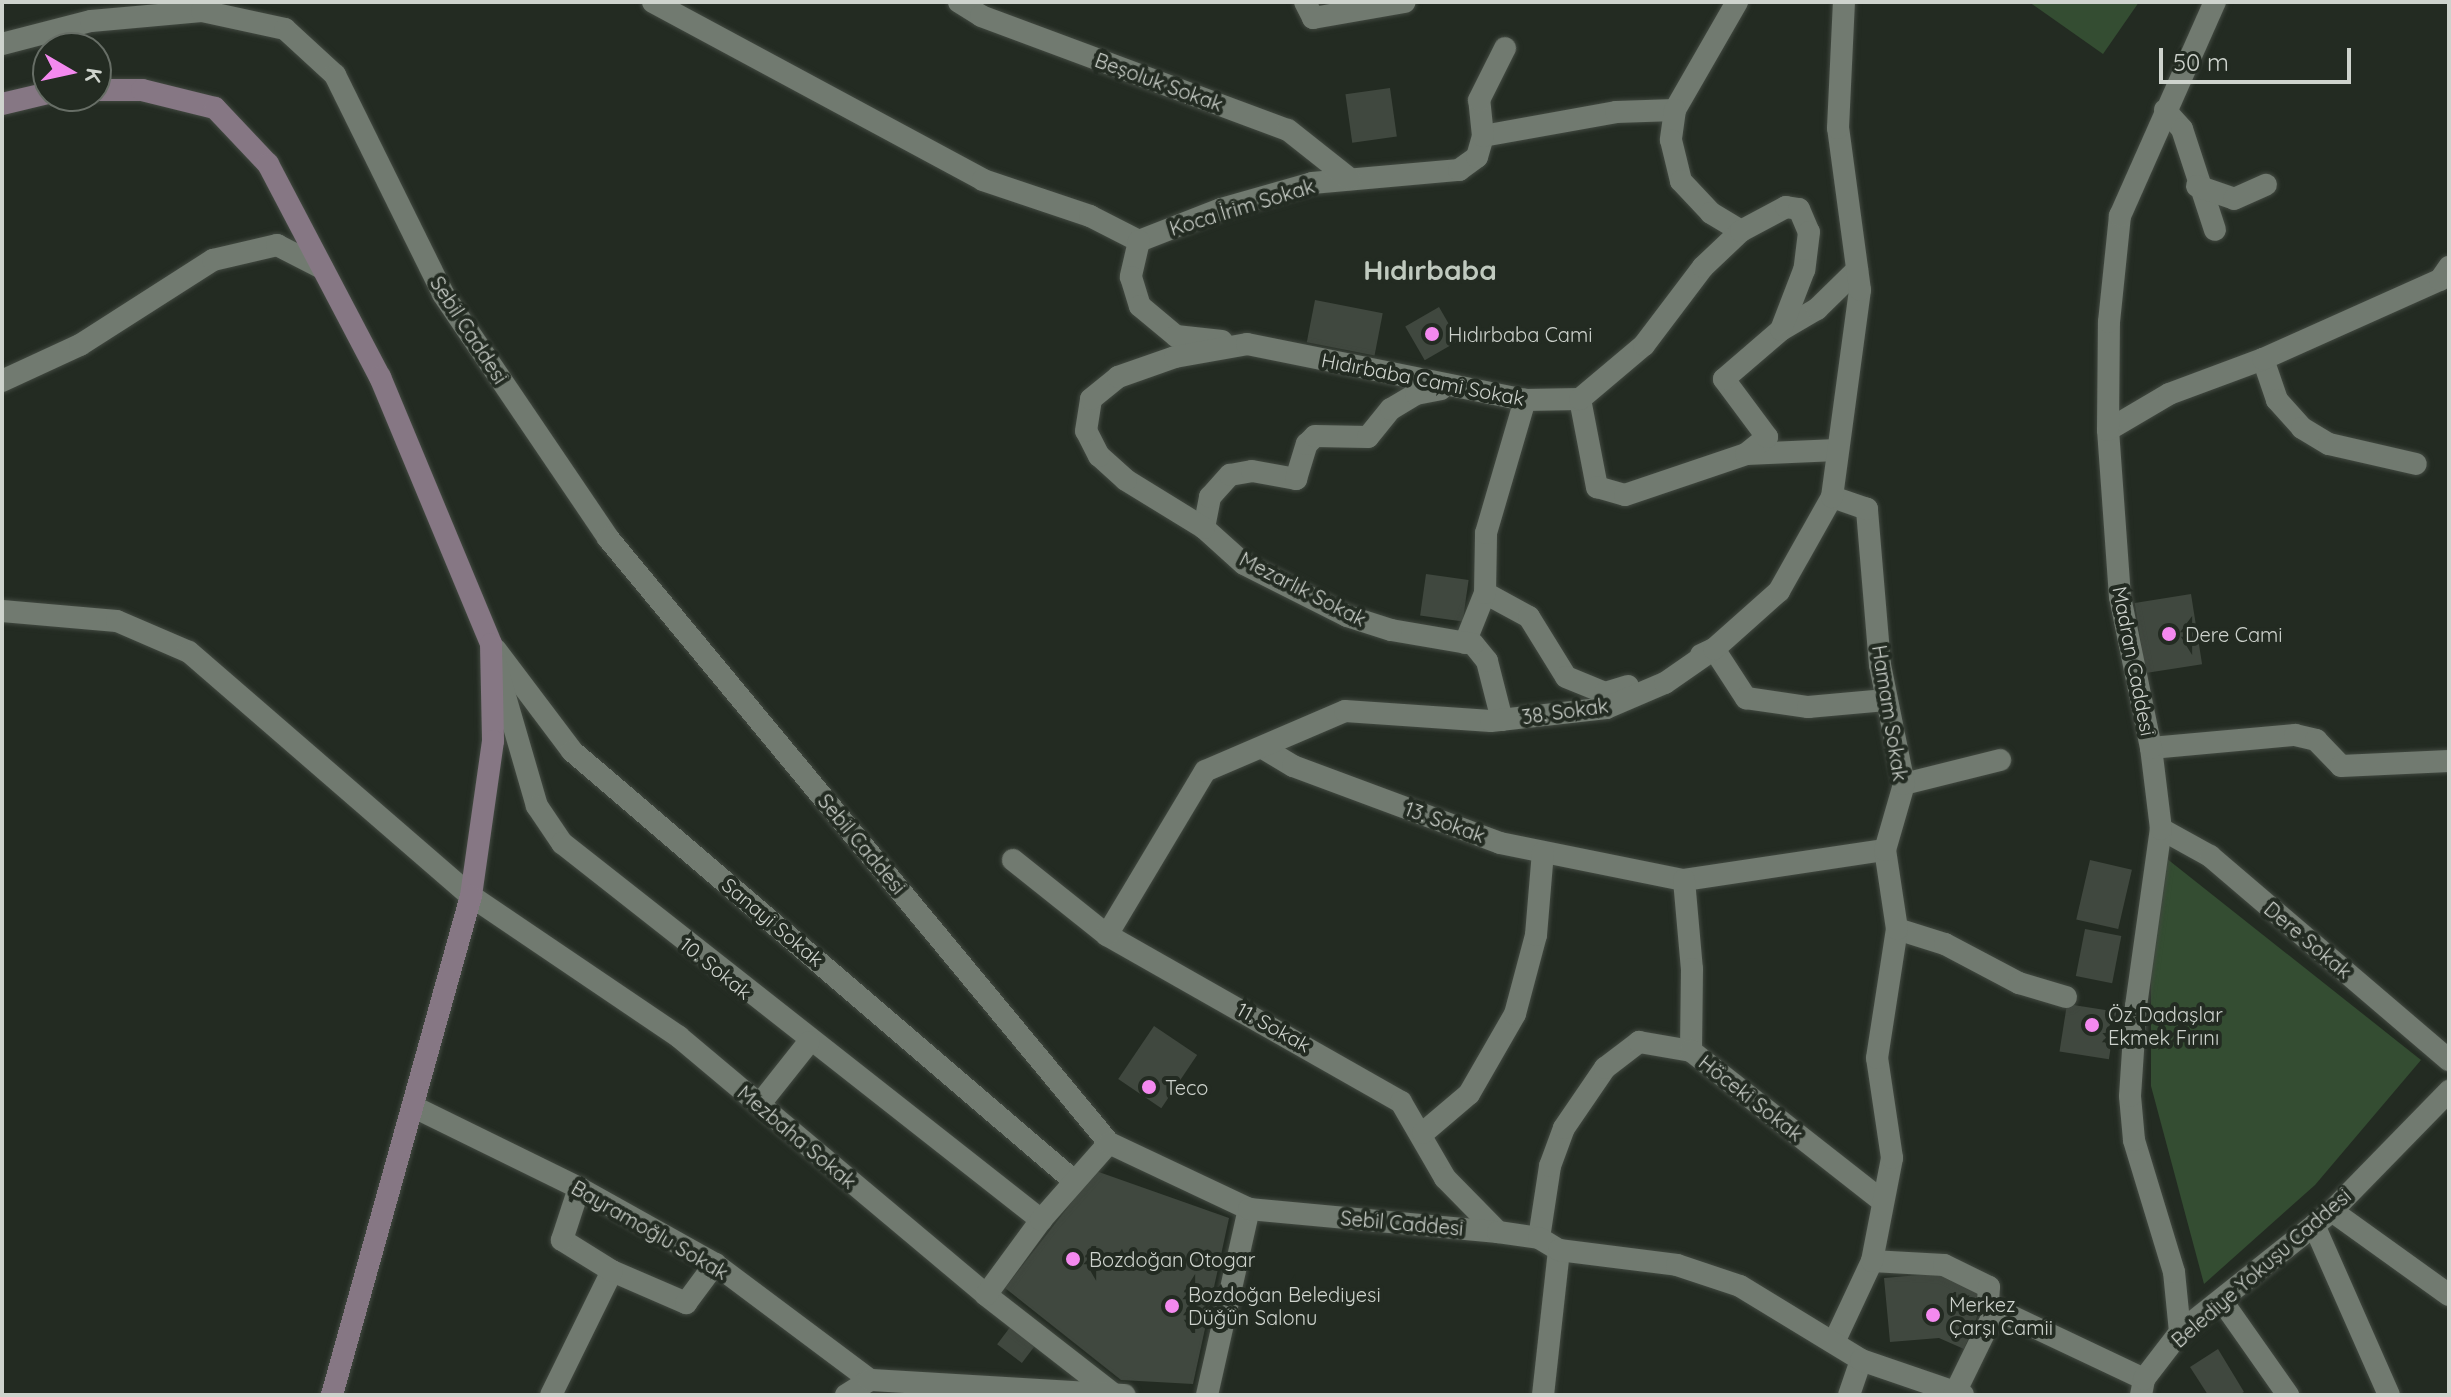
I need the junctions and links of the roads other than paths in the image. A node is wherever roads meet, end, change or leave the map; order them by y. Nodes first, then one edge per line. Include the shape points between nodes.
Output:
1 (653, 2) edge
2 (959, 2) edge
3 (1305, 2) edge
4 (1405, 2) edge
5 (1737, 2) edge
6 (1844, 2) edge
7 (2215, 2) edge
8 (975, 9) edge
9 (2, 44) edge
10 (1505, 48) dead end
11 (112, 90) edge
12 (32, 97) edge
13 (2, 104) edge
14 (1675, 110) junction
15 (2165, 110) junction
16 (1483, 136) junction
17 (1350, 179) junction
18 (2266, 185) dead end
19 (2197, 186) junction
20 (2215, 230) dead end
21 (1741, 231) junction
22 (1139, 241) junction
23 (322, 268) junction
24 (1857, 270) junction
25 (2446, 281) edge
26 (1781, 330) junction
27 (1247, 344) junction
28 (2263, 359) junction
29 (2, 381) edge
30 (1450, 387) junction
31 (1580, 399) junction
32 (1525, 400) junction
33 (2108, 430) junction
34 (1837, 450) junction
35 (1746, 454) junction
36 (2416, 464) dead end
37 (1832, 497) junction
38 (1164, 500) joint
39 (1204, 528) junction
40 (1485, 593) junction
41 (2, 611) edge
42 (1465, 643) junction
43 (491, 644) junction
44 (1714, 649) junction
45 (1886, 700) junction
46 (1502, 720) junction
47 (1263, 748) junction
48 (2151, 748) junction
49 (2000, 760) dead end
50 (2449, 761) edge
51 (1904, 784) junction
52 (2161, 829) junction
53 (1885, 850) junction
54 (1543, 852) junction
55 (1013, 860) dead end
56 (1684, 880) junction
57 (471, 896) junction
58 (1897, 929) junction
59 (1107, 935) junction
60 (2066, 997) dead end
61 (809, 1042) junction
62 (1691, 1051) junction
63 (2449, 1060) edge
64 (2449, 1091) edge
65 (759, 1105) junction
66 (414, 1107) junction
67 (1423, 1133) junction
68 (1109, 1143) junction
69 (1074, 1181) junction
70 (579, 1188) junction
71 (1882, 1201) junction
72 (1249, 1209) junction
73 (2323, 1218) junction
74 (1041, 1220) junction
75 (1498, 1232) junction
76 (1539, 1238) junction
77 (1559, 1250) junction
78 (1872, 1261) junction
79 (715, 1264) junction
80 (612, 1271) junction
81 (986, 1295) junction
82 (2449, 1295) edge
83 (2222, 1301) junction
84 (1996, 1309) junction
85 (2180, 1332) junction
86 (1835, 1340) junction
87 (1861, 1360) junction
88 (870, 1380) junction
89 (2142, 1387) edge
90 (1119, 1394) edge
91 (1957, 1394) edge
92 (332, 1395) edge
93 (551, 1395) edge
94 (846, 1395) edge
95 (1207, 1395) edge
96 (1543, 1395) edge
97 (1849, 1395) edge
98 (2288, 1395) edge
99 (2389, 1395) edge

1 - 22 street via 983,180 1090,216
2 - 8 street, Beşoluk Sokak
3 - 4 street via 1313,18
5 - 14 street
6 - 24 street via 1838,128
7 - 15 street, Madran Caddesi
8 - 17 street, Beşoluk Sokak via 1288,130
9 - 68 street, Sebil Caddesi via 91,21 202,11 285,29 335,75 443,294 608,538
10 - 16 street via 1479,100
11 - 23 main road via 142,90 215,108 268,164
12 - 13 main road
14 - 16 street via 1616,112
14 - 21 street via 1671,140 1681,181 1711,213
15 - 19 street via 2182,129
15 - 33 street, Madran Caddesi via 2118,230 2111,270
16 - 17 street, Koca İrim Sokak via 1477,157 1459,170
17 - 22 street, Koca İrim Sokak via 1312,183 1221,209
18 - 19 street via 2234,199
19 - 20 street
21 - 26 street via 1786,207 1799,209 1809,232 1804,270
21 - 31 street via 1703,267 1644,345
22 - 27 street via 1131,277 1140,306 1157,325 1176,336
23 - 29 street via 277,245 213,260 80,345
23 - 43 main road via 425,477
24 - 26 street via 1817,309
24 - 34 street via 1860,313
25 - 28 street
26 - 35 street via 1724,379 1767,437
27 - 30 street, Hıdırbaba Cami Sokak
27 - 38 street, Hıdırbaba Cami Sokak via 1175,357 1132,372 1091,399 1086,431 1099,456 1126,480
28 - 33 street via 2169,394
28 - 36 street via 2277,400 2302,428 2329,444
30 - 32 street, Hıdırbaba Cami Sokak
30 - 39 street via 1403,401 1368,437 1315,436 1307,444 1296,479 1252,471 1230,475 1210,497
31 - 32 street, Hıdırbaba Cami Sokak
31 - 35 street via 1597,487 1625,495
32 - 40 street via 1486,533
33 - 48 street, Madran Caddesi via 2120,597
34 - 35 street
34 - 37 street
37 - 44 street, 38. Sokak via 1779,591
37 - 45 street, Hamam Sokak via 1867,509
38 - 39 street, Mezarlık Sokak
39 - 42 street, Mezarlık Sokak via 1244,564 1347,616
40 - 42 street
40 - 44 street via 1529,617 1566,677 1605,693
41 - 57 street, Mezbaha Sokak via 117,621 189,652
42 - 46 street via 1487,661
43 - 57 main road via 493,741
43 - 61 street, 10. Sokak via 537,806 562,843
43 - 69 street, Sanayi Sokak via 572,751
44 - 45 street via 1746,698 1808,707
44 - 46 street, 38. Sokak via 1665,683 1606,708
45 - 51 street, Hamam Sokak
46 - 47 street, 38. Sokak via 1345,711
47 - 54 street, 13. Sokak via 1293,766 1368,795 1449,820 1500,843
47 - 59 street via 1205,771
48 - 50 street via 2295,735 2316,740 2341,766
48 - 52 street, Madran Caddesi
49 - 51 street
51 - 53 street, Hamam Sokak
52 - 63 street, Dere Sokak via 2210,856
52 - 85 street, Madran Caddesi via 2136,1006 2130,1096 2134,1140 2174,1272
53 - 56 street, 13. Sokak
53 - 58 street, Hamam Sokak
54 - 56 street, 13. Sokak
54 - 67 street via 1536,935 1515,1014 1469,1094
55 - 59 street, 11. Sokak
56 - 62 street
57 - 65 street, Mezbaha Sokak via 679,1037
57 - 66 main road
58 - 60 street via 1945,944 2019,983
58 - 71 street, Hamam Sokak via 1877,1058 1892,1158
59 - 67 street, 11. Sokak via 1401,1102
61 - 65 street
61 - 74 street, 10. Sokak
62 - 71 street, Höceki Sokak
62 - 76 street, Höceki Sokak via 1639,1042 1605,1068 1564,1128 1550,1166
64 - 73 street, Belediye Yokuşu Caddesi
65 - 81 street, Mezbaha Sokak
66 - 70 street, Bayramoğlu Sokak
66 - 92 main road
67 - 75 street, 11. Sokak via 1445,1178
68 - 69 street
68 - 72 street, Sebil Caddesi
69 - 74 street
70 - 79 street, Bayramoğlu Sokak
70 - 80 street via 562,1240
71 - 78 street, Hamam Sokak
72 - 75 street, Sebil Caddesi
72 - 95 street
73 - 82 street
73 - 83 street, Belediye Yokuşu Caddesi
73 - 99 street
74 - 81 street
75 - 76 street, Sebil Caddesi
76 - 77 street, Sebil Caddesi
77 - 86 street, Sebil Caddesi via 1677,1265 1740,1286
77 - 96 street
78 - 84 street via 1944,1265 1989,1287 1988,1302
78 - 86 street, Hamam Sokak
79 - 80 street via 686,1303
79 - 88 street, Bayramoğlu Sokak
80 - 93 street
81 - 90 street, Mezbaha Sokak
83 - 85 street, Belediye Yokuşu Caddesi
83 - 98 street
84 - 89 street
84 - 91 street
85 - 89 street, Belediye Yokuşu Caddesi
86 - 87 street, Sebil Caddesi
87 - 91 street, Sebil Caddesi
87 - 97 street
88 - 90 street
88 - 94 street

